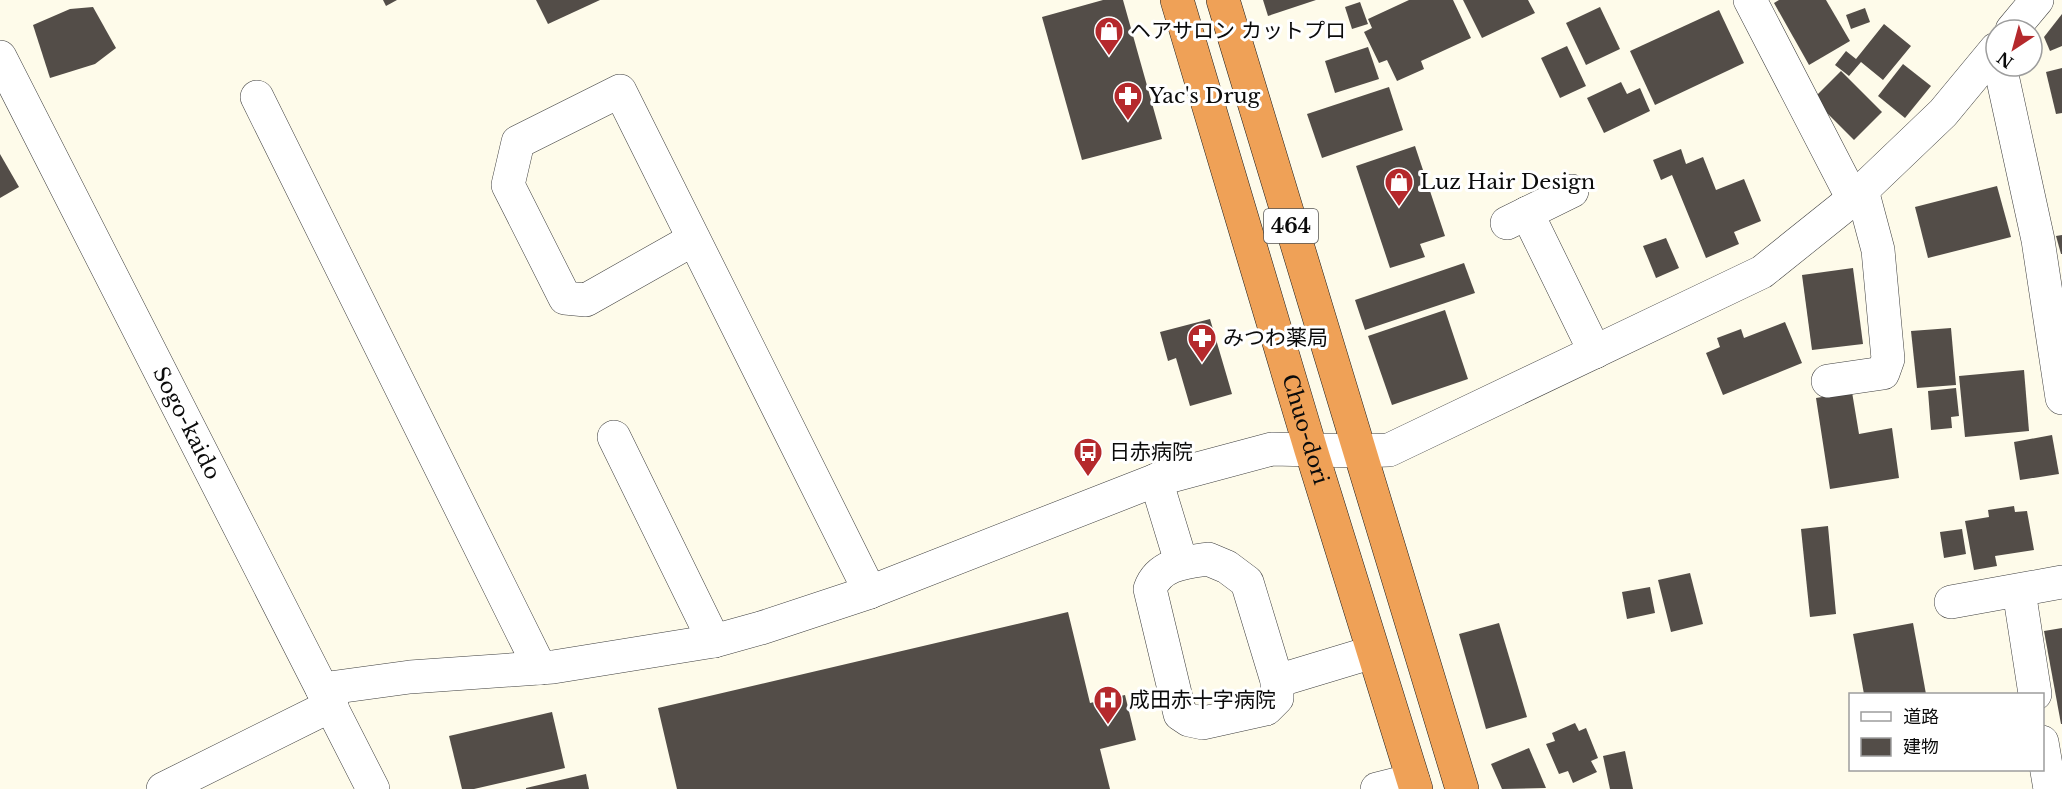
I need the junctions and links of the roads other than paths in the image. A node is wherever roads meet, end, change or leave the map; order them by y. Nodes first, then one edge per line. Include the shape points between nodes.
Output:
1 (1177, 0) edge
2 (1223, 0) edge
3 (1750, 0) edge
4 (2037, 0) edge
5 (2022, 18) edge
6 (0, 57) edge
7 (1984, 63) edge
8 (2003, 78) edge
9 (257, 97) dead end
10 (1572, 191) dead end
11 (1858, 194) junction
12 (694, 239) junction
13 (1595, 352) junction
14 (1828, 381) dead end
15 (2062, 398) edge
16 (614, 437) dead end
17 (1311, 450) junction
18 (1358, 451) junction
19 (1156, 480) junction
20 (1181, 562) junction
21 (2062, 582) edge
22 (2019, 591) junction
23 (870, 592) junction
24 (1951, 602) dead end
25 (714, 641) junction
26 (1374, 652) junction
27 (540, 668) junction
28 (1277, 681) junction
29 (2035, 693) edge
30 (327, 697) junction
31 (2044, 749) edge
32 (1414, 785) edge
33 (163, 789) edge
34 (373, 789) edge
35 (1377, 789) edge
36 (1462, 789) edge
37 (2050, 789) edge

1 - 17 highway, Chuo-dori / 464
2 - 18 highway, Chuo-dori / 464
3 - 11 street
4 - 5 street
6 - 30 street, Sogo-kaido
7 - 11 street via 1943,113
8 - 15 street via 2037,240
9 - 27 street
10 - 13 street via 1517,218
11 - 13 street via 1762,272
11 - 14 street via 1878,250 1888,358 1883,374
12 - 12 street via 620,91 518,142 508,185 565,298 586,300
12 - 23 street
13 - 18 street via 1389,450
16 - 25 street
17 - 18 street
17 - 19 street via 1272,449
17 - 26 highway, Chuo-dori / 464
18 - 36 highway, Chuo-dori / 464
19 - 20 street
19 - 23 street
20 - 28 street via 1208,559 1247,582
20 - 28 street via 1166,569 1150,589 1180,714 1203,723 1266,709 1277,698
21 - 22 street
22 - 24 street
22 - 29 street
23 - 25 street
25 - 27 street
26 - 28 street
26 - 32 highway, Chuo-dori / 464
27 - 30 street via 410,677
30 - 33 street
30 - 34 street, Sogo-kaido
31 - 37 street
32 - 35 street

